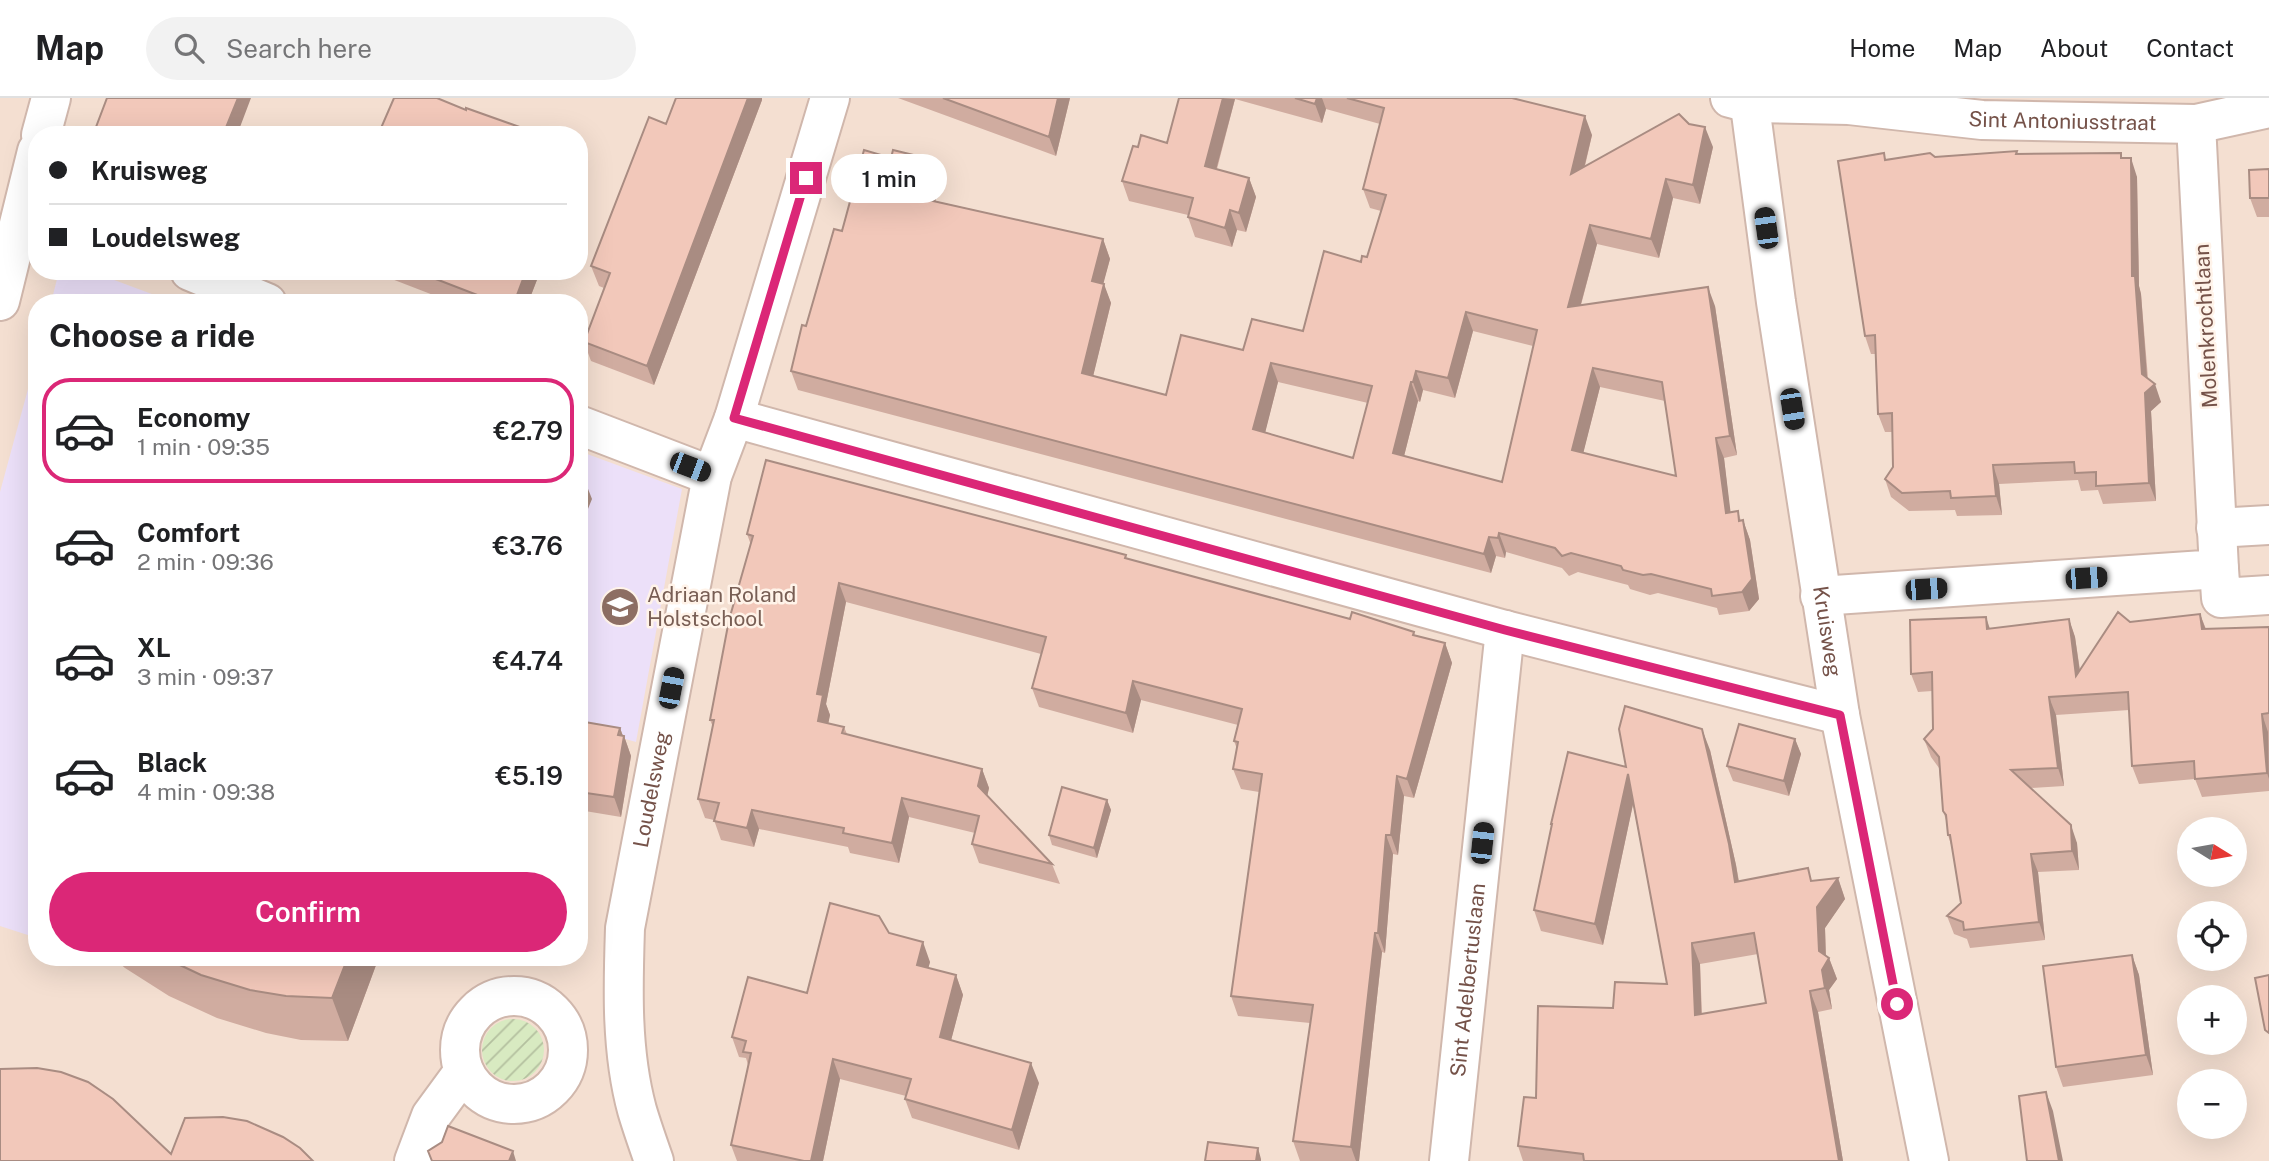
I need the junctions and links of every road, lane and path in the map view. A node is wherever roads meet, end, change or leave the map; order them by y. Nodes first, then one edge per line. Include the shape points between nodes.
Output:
1 (51, 98) edge
2 (830, 98) edge
3 (1743, 100) edge
4 (2269, 108) edge
5 (2196, 124) junction
6 (43, 126) edge
7 (28, 212) edge
8 (212, 280) edge
9 (245, 294) edge
10 (0, 301) edge
11 (734, 418) junction
12 (588, 428) edge
13 (712, 476) junction
14 (2269, 525) edge
15 (2216, 528) junction
16 (2219, 569) junction
17 (2269, 595) edge
18 (1820, 596) junction
19 (1505, 630) junction
20 (1840, 715) junction
21 (627, 1052) junction
22 (568, 1055) junction
23 (464, 1071) junction
24 (414, 1161) edge
25 (654, 1161) edge
26 (1449, 1161) edge
27 (1928, 1161) edge

1 - 6 street
2 - 11 street, Loudelsweg
3 - 5 street, Sint Antoniusstraat via 1982,120
3 - 18 street, Kruisweg
4 - 5 street, Sint Antoniusstraat
5 - 15 street, Molenkrochtlaan
7 - 10 street
8 - 9 street
11 - 13 street, Loudelsweg
11 - 19 street
12 - 13 street
13 - 21 street, Loudelsweg via 625,928
14 - 15 street
15 - 16 street, Molenkrochtlaan
16 - 17 street, Molenkrochtlaan via 2221,597
16 - 18 street
18 - 20 street, Kruisweg
19 - 20 street
19 - 26 street, Sint Adelbertuslaan
20 - 27 street, Kruisweg
21 - 22 street
21 - 25 street, Loudelsweg via 637,1108
22 - 23 street via 553,1088 522,1104 487,1097
22 - 23 street via 567,1038 548,1008 515,996 497,999 469,1020 460,1054
23 - 24 street via 431,1116

